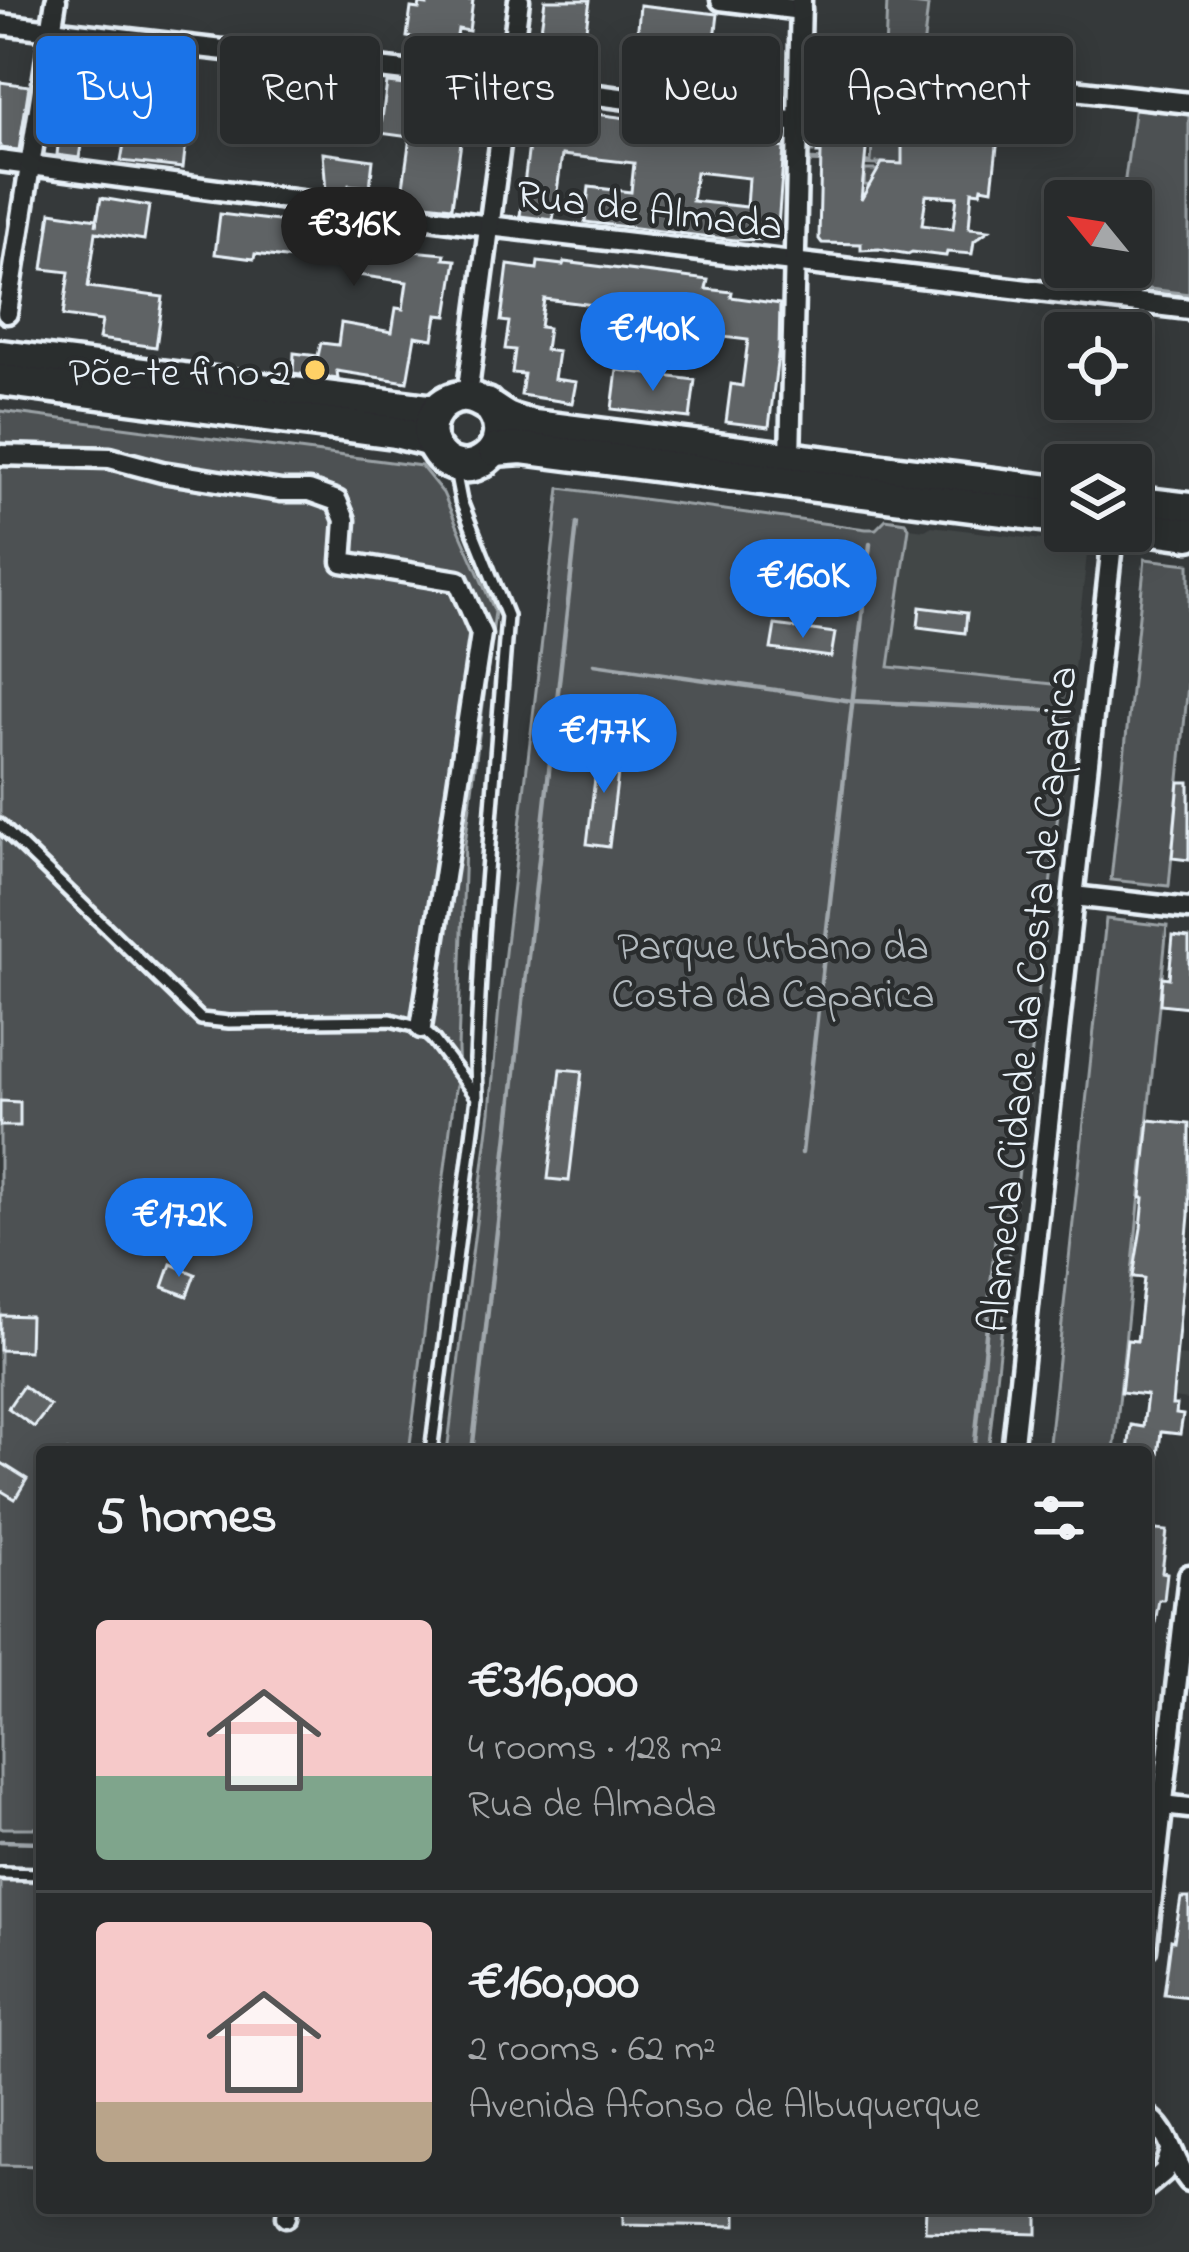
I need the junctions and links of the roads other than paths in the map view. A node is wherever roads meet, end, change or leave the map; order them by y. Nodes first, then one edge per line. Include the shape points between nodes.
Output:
1 (56, 0) edge
2 (519, 0) edge
3 (721, 0) edge
4 (801, 5) edge
5 (0, 24) edge
6 (52, 31) junction
7 (514, 36) edge
8 (800, 59) junction
9 (404, 70) edge
10 (598, 94) edge
11 (1189, 104) edge
12 (798, 122) junction
13 (500, 144) edge
14 (0, 161) edge
15 (32, 165) junction
16 (489, 226) junction
17 (794, 262) junction
18 (1189, 309) edge
19 (7, 314) dead end
20 (0, 356) edge
21 (0, 380) edge
22 (477, 400) junction
23 (433, 426) junction
24 (494, 451) junction
25 (0, 455) edge
26 (790, 458) junction
27 (454, 465) junction
28 (1044, 491) edge
29 (1152, 505) edge
30 (1189, 509) edge
31 (1044, 515) edge
32 (1152, 529) edge
33 (1189, 534) edge
34 (1111, 554) dead end
35 (0, 825) edge
36 (1073, 896) junction
37 (1189, 909) edge
38 (421, 1028) junction
39 (477, 1098) junction
40 (431, 1446) edge
41 (1013, 1446) edge
42 (1189, 1575) edge
43 (1187, 1619) edge
44 (1155, 1804) edge
45 (1189, 1808) edge
46 (1152, 1852) edge
47 (0, 1873) edge
48 (36, 1874) edge
49 (1152, 2117) edge
50 (1171, 2151) junction
51 (1152, 2183) edge
52 (1189, 2185) edge
53 (1152, 2187) edge

1 - 6 street
2 - 7 street
3 - 4 street
4 - 8 street
5 - 6 street
6 - 9 street
6 - 15 street
8 - 11 street
8 - 12 street
10 - 12 street
12 - 17 street
13 - 16 street
14 - 15 street, Rua de Almada
15 - 16 street, Rua de Almada
15 - 19 street
16 - 17 street, Rua de Almada
16 - 22 street
17 - 18 street, Rua de Almada
17 - 26 street
20 - 23 main road
21 - 23 main road via 395,432
22 - 23 main road via 444,403
22 - 24 main road via 499,422
22 - 26 main road via 534,426
23 - 27 main road via 444,460
24 - 27 main road via 476,465
24 - 31 main road via 522,448
25 - 38 street via 110,458 309,491 337,501 345,520 342,562 458,581 481,634
26 - 28 main road
27 - 39 lane via 507,616
29 - 30 main road
32 - 33 main road
34 - 36 street, Alameda Cidade da Costa de Caparica
35 - 38 lane via 201,1019 391,1020
36 - 37 street
36 - 41 street, Alameda Cidade da Costa de Caparica
38 - 39 lane
39 - 40 lane
42 - 43 street
43 - 44 street
44 - 45 street
44 - 46 street
47 - 48 lane
49 - 50 street
50 - 51 street
50 - 52 street
52 - 53 street

